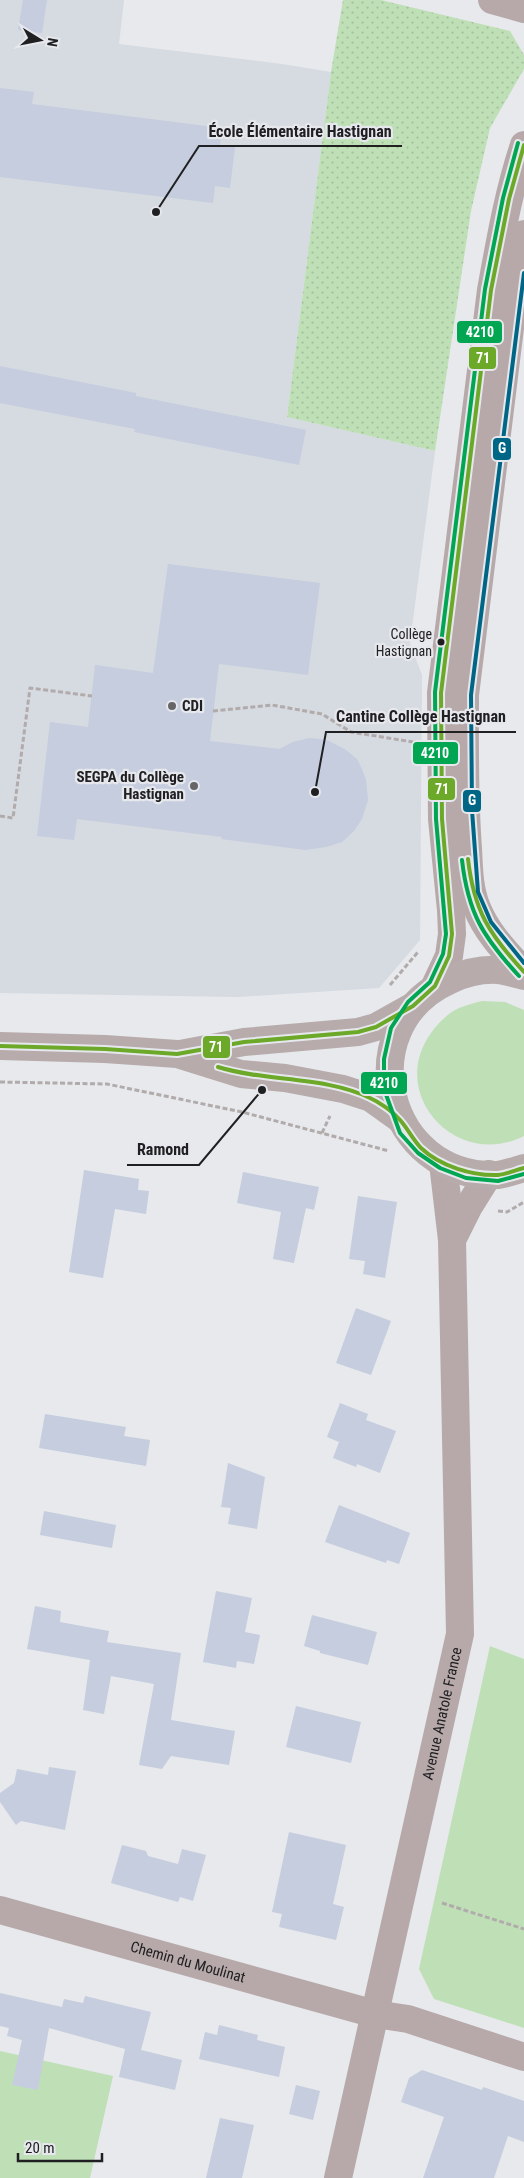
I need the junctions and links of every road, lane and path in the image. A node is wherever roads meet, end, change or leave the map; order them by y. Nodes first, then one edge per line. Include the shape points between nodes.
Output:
1 (492, 0) edge
2 (524, 9) edge
3 (524, 145) edge
4 (524, 234) edge
5 (92, 696) dead end
6 (213, 711) dead end
7 (420, 742) dead end
8 (0, 816) edge
9 (423, 946) dead end
10 (524, 972) edge
11 (524, 976) edge
12 (436, 986) junction
13 (389, 987) dead end
14 (413, 1006) junction
15 (0, 1046) edge
16 (176, 1054) junction
17 (0, 1082) edge
18 (400, 1118) junction
19 (394, 1153) dead end
20 (443, 1163) junction
21 (523, 1169) edge
22 (489, 1174) junction
23 (524, 1202) edge
24 (493, 1210) dead end
25 (452, 1240) junction
26 (442, 1903) dead end
27 (0, 1910) edge
28 (524, 1929) edge
29 (375, 2014) junction
30 (524, 2057) edge
31 (338, 2178) edge

1 - 2 street
3 - 12 street via 502,228 491,290 441,693 442,819 452,934 449,956
4 - 10 street via 465,695 465,755 470,880 476,907 500,946
5 - 8 path via 30,688 13,818
6 - 7 path via 272,705 322,714 351,732
9 - 13 path
11 - 12 main road via 498,970 465,973
12 - 14 main road
14 - 16 main road via 376,1027 358,1032 244,1042
14 - 18 main road via 397,1031 390,1060 390,1090
15 - 16 main road
16 - 18 main road via 241,1074 343,1088 371,1098
17 - 19 path via 107,1084 242,1112
18 - 20 main road via 422,1149
20 - 22 main road via 467,1172
20 - 25 street, Avenue Anatole France
21 - 22 main road
22 - 25 street, Avenue Anatole France
23 - 24 path via 507,1212
25 - 29 street, Avenue Anatole France via 460,1634
26 - 28 path
27 - 29 street, Chemin du Moulinat
29 - 30 street, Chemin du Moulinat via 408,2019
29 - 31 street, Avenue Anatole France

